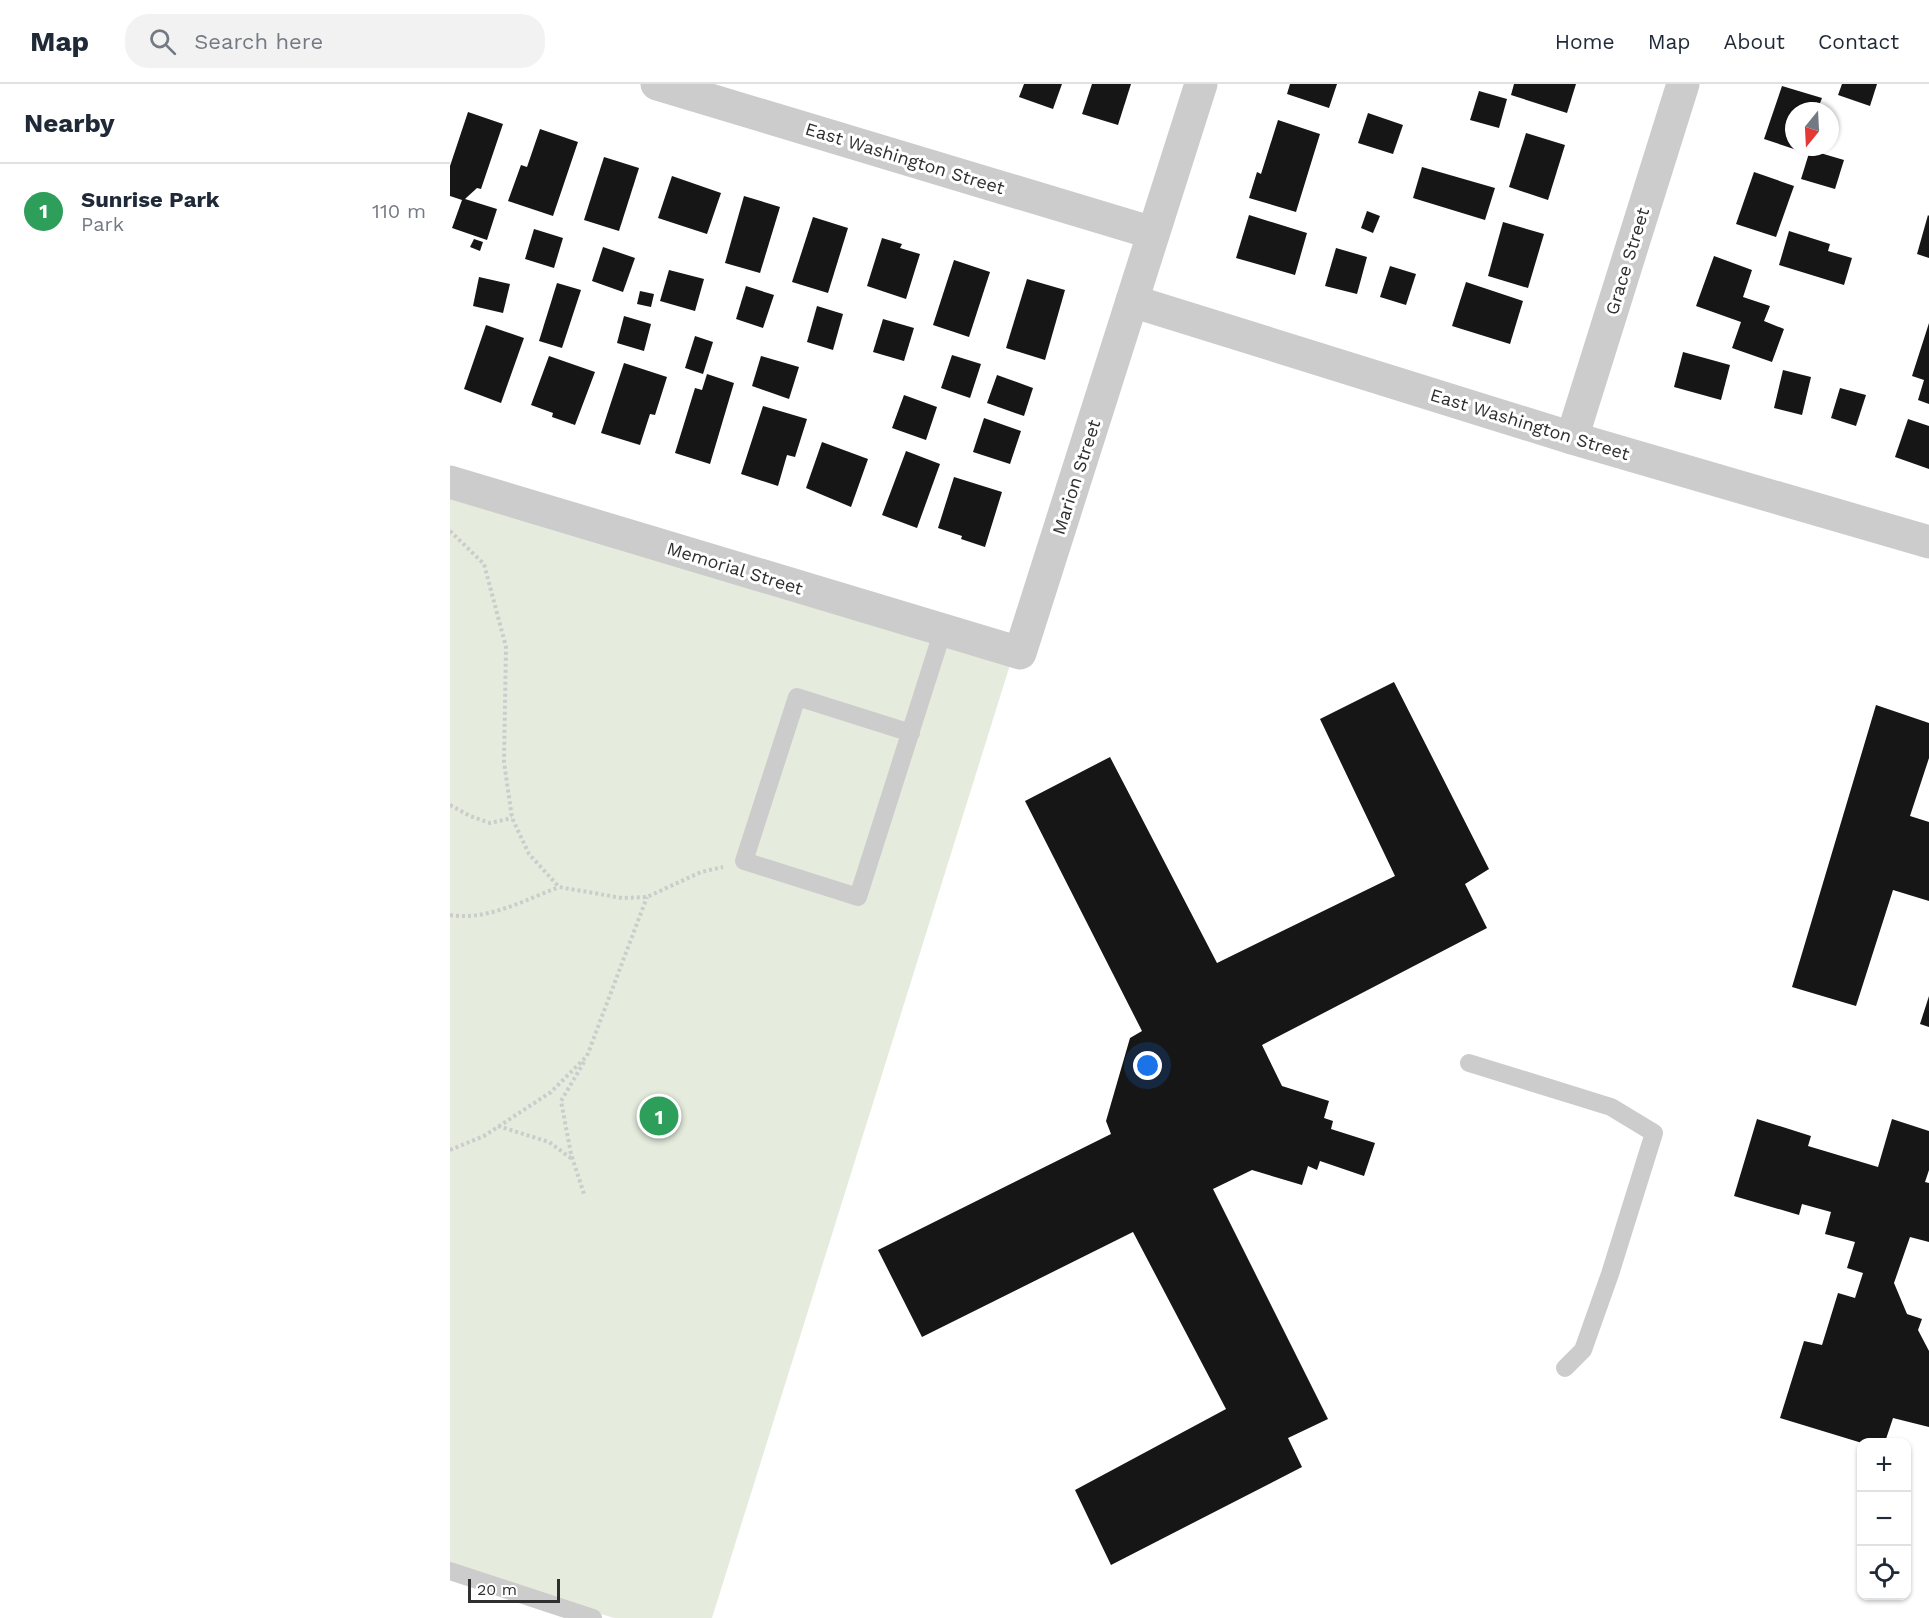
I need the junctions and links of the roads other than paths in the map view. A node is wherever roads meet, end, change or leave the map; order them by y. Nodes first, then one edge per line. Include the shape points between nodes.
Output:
1 (657, 84) edge
2 (1201, 84) edge
3 (1683, 84) edge
4 (1153, 233) junction
5 (1132, 301) junction
6 (1572, 438) junction
7 (450, 482) edge
8 (1929, 542) edge
9 (943, 630) junction
10 (1020, 653) joint
11 (910, 733) junction
12 (1469, 1063) dead end
13 (1565, 1368) dead end
14 (450, 1571) edge
15 (593, 1618) edge

1 - 4 street, East Washington Street
2 - 4 street
3 - 6 street, Grace Street
4 - 5 street, Marion Street
5 - 6 street, East Washington Street
5 - 10 street, Marion Street
6 - 8 street, East Washington Street
7 - 9 street, Memorial Street
9 - 10 street, Memorial Street
9 - 11 lane
11 - 11 lane via 858,897 744,861 797,697
12 - 13 lane via 1611,1107 1654,1133 1583,1350
14 - 15 lane

